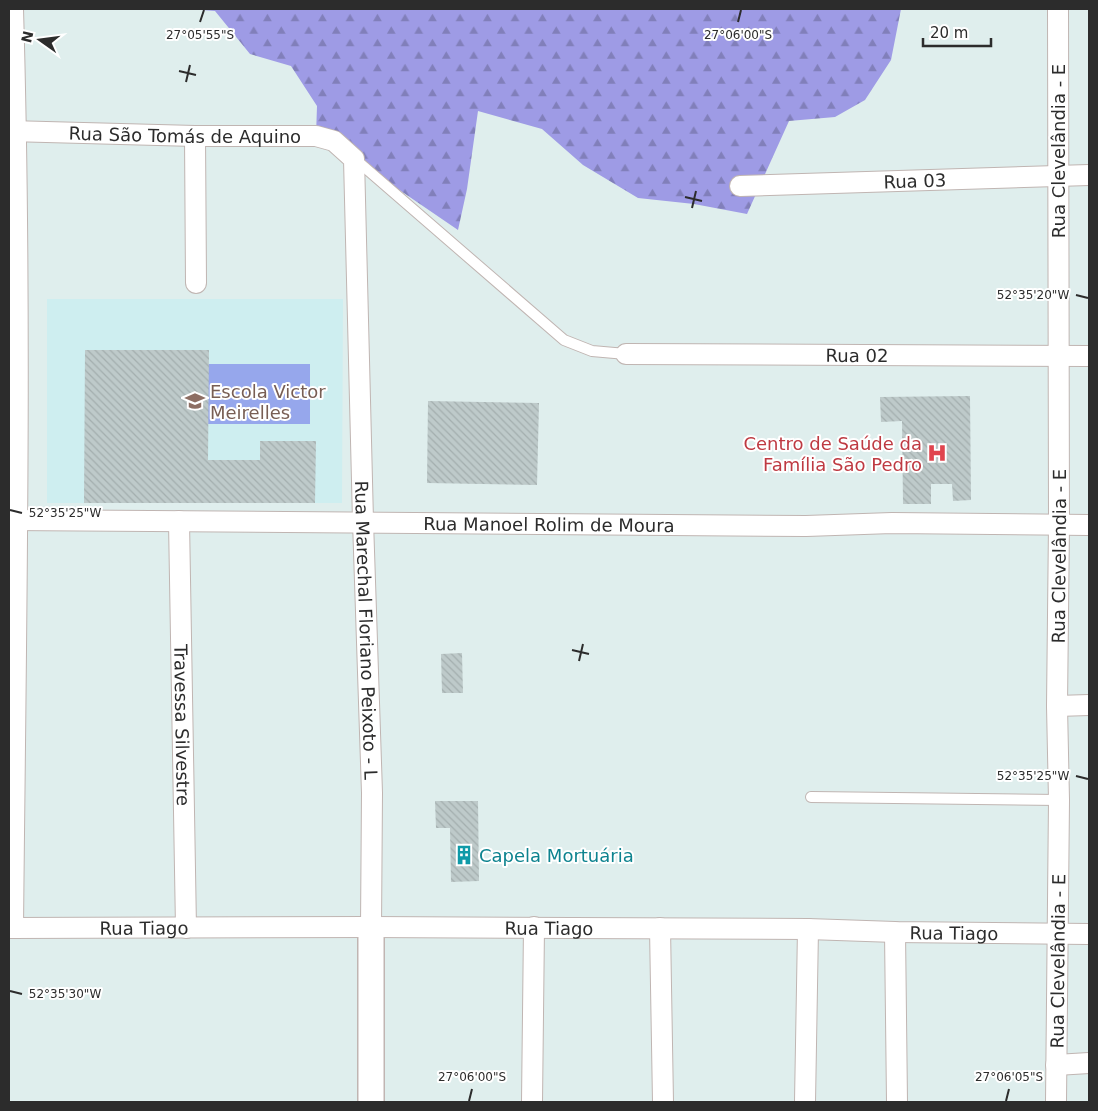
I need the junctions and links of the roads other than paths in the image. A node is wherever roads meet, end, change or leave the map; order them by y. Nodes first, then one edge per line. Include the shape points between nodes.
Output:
1 (13, 9) edge
2 (1058, 9) edge
3 (13, 131) edge
4 (195, 136) junction
5 (354, 159) junction
6 (1089, 175) edge
7 (1058, 176) junction
8 (740, 186) dead end
9 (196, 283) dead end
10 (626, 354) joint
11 (1058, 356) junction
12 (1089, 356) edge
13 (13, 520) edge
14 (179, 521) junction
15 (363, 521) junction
16 (1059, 524) junction
17 (1089, 524) edge
18 (1056, 706) junction
19 (1089, 706) edge
20 (811, 797) dead end
21 (1058, 800) junction
22 (371, 926) junction
23 (534, 927) junction
24 (11, 928) edge
25 (186, 928) junction
26 (660, 928) junction
27 (808, 928) junction
28 (895, 932) junction
29 (1058, 934) junction
30 (1089, 934) edge
31 (1089, 1063) edge
32 (1056, 1065) junction
33 (372, 1102) edge
34 (532, 1102) edge
35 (663, 1102) edge
36 (806, 1102) edge
37 (897, 1102) edge
38 (1056, 1102) edge

1 - 3 street
2 - 7 street, Rua Clevelândia - E
3 - 4 street, Rua São Tomás de Aquino
3 - 13 street
4 - 5 street, Rua São Tomás de Aquino via 316,136 334,141
4 - 9 street
5 - 10 lane via 564,340 592,351
5 - 15 street, Rua Marechal Floriano Peixoto - L
6 - 7 street, Rua 03
7 - 8 street, Rua 03
7 - 11 street, Rua Clevelândia - E
10 - 11 street, Rua 02
11 - 12 street, Rua 02
11 - 16 street, Rua Clevelândia - E
13 - 14 street, Rua Manoel Rolim de Moura
13 - 24 street
14 - 15 street, Rua Manoel Rolim de Moura
14 - 25 street, Travessa Silvestre
15 - 16 street, Rua Manoel Rolim de Moura via 796,526
15 - 22 street, Rua Marechal Floriano Peixoto - L via 372,793
16 - 17 street, Rua Manoel Rolim de Moura
16 - 18 street, Rua Clevelândia - E
18 - 19 street
18 - 21 street, Rua Clevelândia - E
20 - 21 lane
21 - 29 street, Rua Clevelândia - E
22 - 23 street, Rua Tiago
22 - 25 street, Rua Tiago
22 - 33 street, Rua Marechal Floriano Peixoto - L
23 - 26 street, Rua Tiago
23 - 34 street
24 - 25 street, Rua Tiago
26 - 27 street, Rua Tiago
26 - 35 street
27 - 28 street, Rua Tiago
27 - 36 street
28 - 29 street, Rua Tiago
28 - 37 street
29 - 30 street, Rua Tiago
29 - 32 street, Rua Clevelândia - E
31 - 32 street
32 - 38 street, Rua Clevelândia - E

